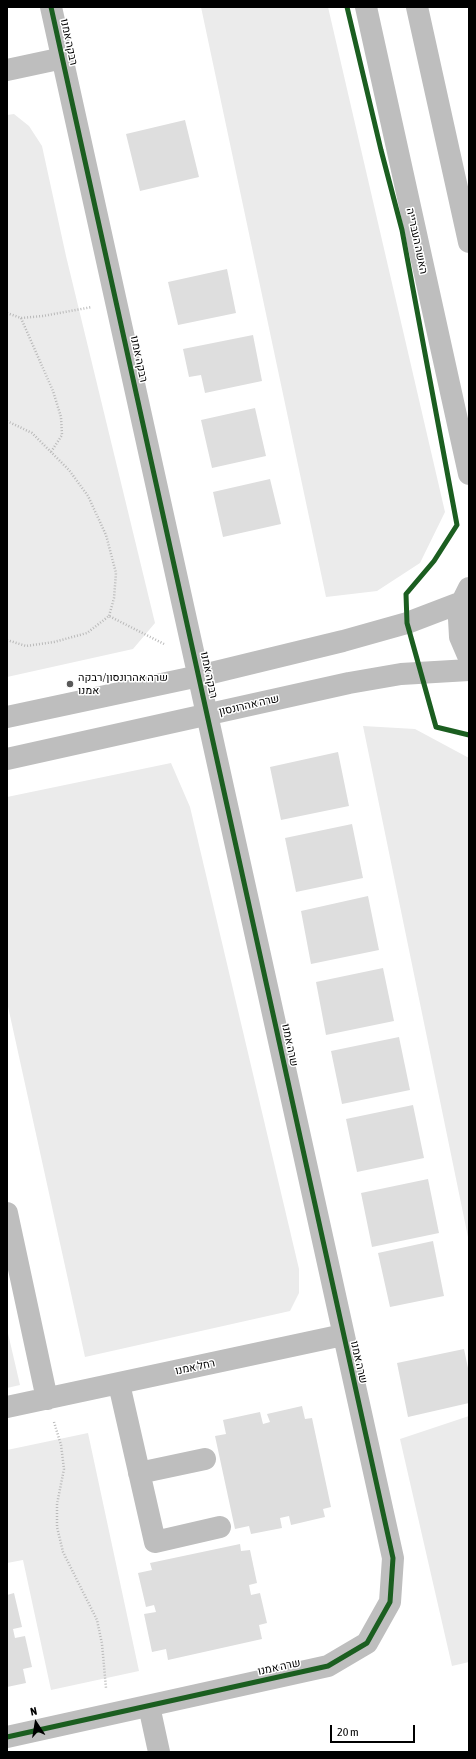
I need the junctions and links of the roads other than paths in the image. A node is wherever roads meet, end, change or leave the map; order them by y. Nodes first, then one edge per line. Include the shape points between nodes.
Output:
1 (51, 7) edge
2 (366, 7) edge
3 (417, 7) edge
4 (62, 58) junction
5 (7, 70) edge
6 (469, 242) edge
7 (469, 474) edge
8 (466, 595) edge
9 (469, 658) edge
10 (197, 667) junction
11 (469, 670) edge
12 (207, 715) junction
13 (7, 717) edge
14 (7, 759) edge
15 (7, 1213) edge
16 (343, 1335) junction
17 (119, 1384) junction
18 (47, 1399) junction
19 (7, 1408) edge
20 (205, 1459) dead end
21 (139, 1473) junction
22 (220, 1527) dead end
23 (149, 1706) junction
24 (7, 1737) edge
25 (159, 1752) edge

1 - 4 street, רבקה אמנו
2 - 7 street, האשה העברייה
3 - 6 street
4 - 5 street
4 - 10 street, רבקה אמנו
8 - 9 street via 459,619 460,637
8 - 10 street via 407,623 343,642
10 - 12 street, רבקה אמנו
10 - 13 street
11 - 12 street, שרה אהרונסון via 421,673 349,683
12 - 14 street, שרה אהרונסון
12 - 16 street, שרה אמנו
15 - 18 street
16 - 17 street, רחל אמנו
16 - 23 street, שרה אמנו via 393,1558 390,1602 367,1643 328,1666
17 - 18 street, רחל אמנו
17 - 21 street
18 - 19 street, רחל אמנו
20 - 21 street
21 - 22 street via 155,1542
23 - 24 street, שרה אמנו
23 - 25 street

